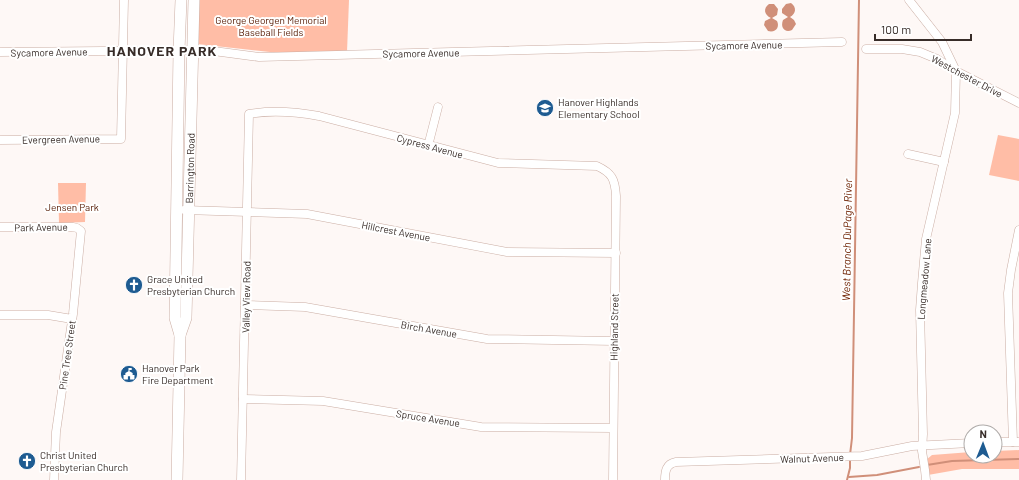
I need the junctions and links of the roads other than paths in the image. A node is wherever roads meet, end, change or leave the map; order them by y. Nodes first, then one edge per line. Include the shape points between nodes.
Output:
1 (124, 0) edge
2 (181, 0) edge
3 (194, 0) edge
4 (909, 0) edge
5 (842, 42) dead end
6 (866, 49) dead end
7 (124, 51) junction
8 (179, 51) junction
9 (192, 51) junction
10 (0, 52) edge
11 (956, 71) junction
12 (1019, 103) edge
13 (438, 108) dead end
14 (249, 114) joint
15 (0, 140) edge
16 (428, 146) junction
17 (908, 154) dead end
18 (944, 162) junction
19 (611, 175) joint
20 (189, 210) junction
21 (177, 211) junction
22 (247, 212) junction
23 (0, 227) edge
24 (1019, 230) edge
25 (81, 231) joint
26 (616, 254) junction
27 (245, 305) junction
28 (0, 315) edge
29 (72, 319) junction
30 (180, 335) junction
31 (614, 341) junction
32 (243, 399) junction
33 (613, 428) junction
34 (1003, 442) edge
35 (1016, 442) edge
36 (963, 443) edge
37 (923, 445) junction
38 (54, 480) edge
39 (177, 480) edge
40 (241, 480) edge
41 (613, 480) edge
42 (665, 480) edge
43 (926, 480) edge

1 - 7 street
2 - 8 main road, Barrington Road
3 - 9 main road, Barrington Road
4 - 11 street, Longmeadow Lane via 942,42
5 - 9 street, Sycamore Avenue via 259,57 206,50
6 - 11 street, Westchester Drive via 920,52
7 - 8 street, Sycamore Avenue
7 - 10 street, Sycamore Avenue
7 - 15 street, Evergreen Avenue via 121,139
8 - 9 street, Sycamore Avenue
8 - 21 main road, Barrington Road
9 - 20 main road, Barrington Road
11 - 12 street, Westchester Drive
11 - 18 street, Longmeadow Lane via 955,113
13 - 16 street
14 - 16 street, Cypress Avenue via 257,112 319,116
14 - 22 street, Valley View Road
16 - 19 street, Cypress Avenue via 498,163 597,166
17 - 18 street
18 - 37 street, Longmeadow Lane via 926,239 920,304
19 - 26 street, Highland Street via 616,189
20 - 21 street, Hillcrest Avenue
20 - 22 street, Hillcrest Avenue
20 - 30 main road, Barrington Road via 186,318
21 - 30 main road, Barrington Road via 176,318
22 - 26 street, Hillcrest Avenue via 307,214 507,252
22 - 27 street, Valley View Road
23 - 25 street, Park Avenue via 73,227
24 - 35 street via 1008,292
25 - 29 street, Pine Tree Street
26 - 31 street, Highland Street
27 - 31 street, Birch Avenue via 310,308 487,339
27 - 32 street, Valley View Road
28 - 29 street via 48,315
29 - 38 street, Pine Tree Street via 56,432
30 - 39 main road, Barrington Road
31 - 33 street, Highland Street
32 - 33 street, Spruce Avenue via 323,401 481,427
32 - 40 street, Valley View Road
33 - 41 street, Highland Street
34 - 35 street
36 - 37 street, Walnut Avenue
37 - 42 street, Walnut Avenue via 862,456 676,462 666,468
37 - 43 street, Longmeadow Lane

